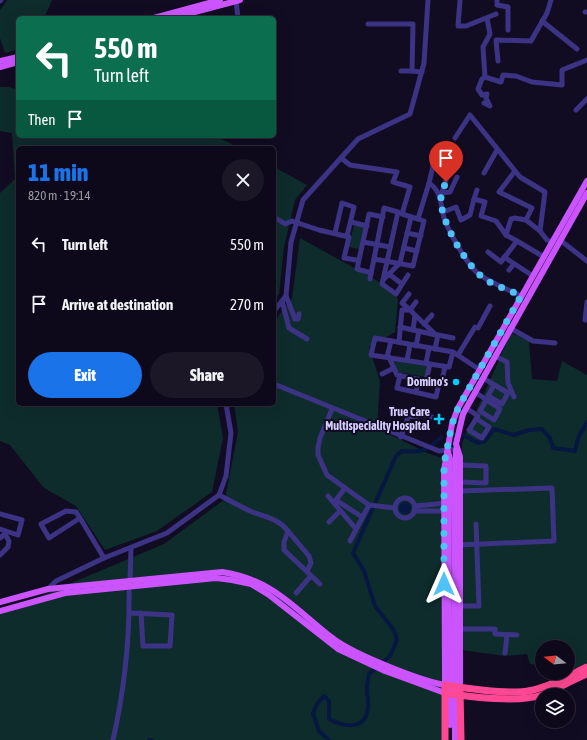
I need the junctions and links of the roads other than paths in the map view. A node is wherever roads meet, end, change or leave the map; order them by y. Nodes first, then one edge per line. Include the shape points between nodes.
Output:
1 (220, 0) edge
2 (428, 0) edge
3 (460, 0) edge
4 (497, 0) edge
5 (551, 0) edge
6 (209, 1) edge
7 (238, 1) edge
8 (496, 14) dead end
9 (160, 16) edge
10 (180, 16) edge
11 (238, 16) edge
12 (487, 18) junction
13 (542, 21) junction
14 (368, 24) dead end
15 (508, 30) dead end
16 (577, 49) dead end
17 (16, 57) edge
18 (587, 60) edge
19 (0, 61) edge
20 (498, 61) dead end
21 (16, 63) edge
22 (0, 67) edge
23 (401, 71) dead end
24 (412, 71) junction
25 (422, 72) junction
26 (485, 78) junction
27 (587, 100) edge
28 (484, 104) dead end
29 (576, 110) dead end
30 (455, 138) dead end
31 (497, 150) junction
32 (436, 154) dead end
33 (341, 158) junction
34 (515, 171) junction
35 (449, 172) dead end
36 (484, 172) dead end
37 (457, 177) dead end
38 (587, 181) edge
39 (429, 182) junction
40 (477, 190) dead end
41 (587, 193) edge
42 (441, 195) junction
43 (474, 199) junction
44 (444, 212) junction
45 (471, 212) junction
46 (400, 213) junction
47 (481, 216) junction
48 (382, 217) junction
49 (411, 217) junction
50 (276, 219) edge
51 (418, 219) junction
52 (526, 220) junction
53 (297, 222) junction
54 (350, 222) junction
55 (367, 226) junction
56 (540, 231) junction
57 (407, 233) junction
58 (335, 234) junction
59 (506, 235) junction
60 (347, 236) junction
61 (421, 236) junction
62 (560, 240) junction
63 (517, 241) junction
64 (363, 242) junction
65 (553, 242) junction
66 (377, 244) junction
67 (390, 247) junction
68 (404, 248) junction
69 (417, 251) junction
70 (488, 252) dead end
71 (504, 257) junction
72 (544, 257) junction
73 (374, 259) junction
74 (356, 260) dead end
75 (387, 261) junction
76 (587, 261) edge
77 (400, 264) junction
78 (514, 264) junction
79 (509, 270) dead end
80 (389, 274) junction
81 (408, 275) dead end
82 (534, 276) junction
83 (383, 280) junction
84 (402, 284) junction
85 (396, 294) junction
86 (409, 294) dead end
87 (286, 296) junction
88 (521, 296) junction
89 (282, 301) junction
90 (404, 301) junction
91 (416, 302) dead end
92 (587, 302) edge
93 (490, 306) dead end
94 (276, 308) edge
95 (410, 310) junction
96 (415, 315) junction
97 (432, 315) dead end
98 (298, 319) dead end
99 (587, 320) edge
100 (424, 324) junction
101 (400, 327) junction
102 (510, 328) junction
103 (413, 330) junction
104 (419, 331) junction
105 (437, 335) junction
106 (453, 338) dead end
107 (307, 340) dead end
108 (391, 341) junction
109 (399, 342) junction
110 (555, 343) dead end
111 (410, 344) junction
112 (416, 346) junction
113 (432, 348) junction
114 (456, 354) junction
115 (495, 356) junction
116 (388, 357) junction
117 (407, 360) junction
118 (428, 364) junction
119 (445, 367) junction
120 (394, 368) junction
121 (483, 373) junction
122 (382, 374) dead end
123 (400, 375) junction
124 (419, 379) junction
125 (426, 381) junction
126 (439, 384) junction
127 (276, 385) edge
128 (494, 385) dead end
129 (416, 392) junction
130 (475, 392) junction
131 (514, 397) dead end
132 (487, 400) dead end
133 (226, 406) edge
134 (466, 408) junction
135 (332, 409) junction
136 (432, 417) dead end
137 (477, 419) dead end
138 (401, 437) junction
139 (456, 449) junction
140 (448, 450) junction
141 (460, 465) junction
142 (460, 482) junction
143 (345, 488) junction
144 (459, 491) junction
145 (219, 495) junction
146 (328, 496) dead end
147 (335, 501) junction
148 (444, 503) junction
149 (460, 504) junction
150 (368, 505) junction
151 (395, 508) junction
152 (414, 508) junction
153 (340, 510) junction
154 (444, 511) junction
155 (459, 512) junction
156 (0, 514) edge
157 (362, 517) junction
158 (80, 518) junction
159 (329, 522) dead end
160 (476, 524) dead end
161 (356, 529) junction
162 (288, 531) junction
163 (3, 533) edge
164 (350, 541) dead end
165 (477, 544) junction
166 (459, 545) junction
167 (131, 548) junction
168 (0, 555) edge
169 (104, 558) junction
170 (307, 571) junction
171 (311, 576) junction
172 (129, 584) junction
173 (320, 584) dead end
174 (48, 588) junction
175 (296, 593) dead end
176 (0, 602) edge
177 (459, 606) junction
178 (0, 611) edge
179 (130, 613) junction
180 (142, 613) junction
181 (459, 629) junction
182 (507, 635) junction
183 (517, 635) dead end
184 (505, 653) dead end
185 (371, 662) junction
186 (587, 667) edge
187 (587, 674) edge
188 (445, 685) junction
189 (460, 690) junction
190 (445, 693) junction
191 (113, 740) edge
192 (445, 740) edge
193 (450, 740) edge
194 (455, 740) edge
195 (460, 740) edge

1 - 6 main road
2 - 25 street
3 - 12 street via 458,26 466,26
4 - 15 street via 497,5 508,6
5 - 13 street
6 - 9 main road
7 - 10 main road
7 - 11 street
8 - 12 street
12 - 26 street via 490,34 483,47
13 - 16 street
13 - 20 street via 531,41 496,40
14 - 24 street via 413,24
17 - 19 main road
18 - 26 street via 562,70 562,84 532,82 503,74 501,82
21 - 22 main road
23 - 24 street
24 - 25 street
25 - 33 street via 410,114 358,139
26 - 28 street via 478,89 482,95 487,94 490,106
27 - 29 street
30 - 31 street via 470,115
31 - 34 street
31 - 36 street
32 - 39 street
33 - 46 street via 350,164 397,172 393,182 410,186
33 - 53 street via 303,200
34 - 52 street via 499,192 532,208
34 - 56 street via 520,177 545,192
35 - 42 street
37 - 42 street via 450,192
38 - 65 main road
39 - 42 street
39 - 51 street
40 - 43 street
41 - 62 main road
42 - 44 street
43 - 45 street
43 - 47 street via 485,202
44 - 45 street via 456,208 461,220
44 - 88 street via 445,220 458,247 478,274
45 - 47 street
46 - 48 street via 384,208
46 - 49 street
46 - 67 street
47 - 59 street via 496,221
48 - 55 street via 369,214
48 - 66 street
49 - 51 street
49 - 57 street
50 - 53 street via 285,224 289,221
51 - 61 street via 424,221
52 - 56 street
52 - 59 street via 512,219
53 - 58 street
53 - 87 street via 291,242
54 - 55 street
54 - 58 street via 354,206 340,203
54 - 60 street
55 - 64 street
56 - 65 street via 547,240
57 - 61 street
57 - 68 street
58 - 60 street
59 - 63 street
60 - 74 street via 349,237 344,258
61 - 69 street
62 - 76 street
62 - 102 main road
63 - 71 street
63 - 72 street
64 - 66 street
64 - 73 street via 356,269 371,276
65 - 72 main road
66 - 67 street
66 - 73 street
67 - 75 street
68 - 69 street
68 - 77 street
69 - 77 street via 414,266
70 - 71 street via 501,262
71 - 78 street
72 - 82 main road
73 - 75 street
75 - 77 street
75 - 83 street
77 - 80 street
78 - 79 street
78 - 82 street
80 - 83 street
80 - 84 street
81 - 84 street
82 - 88 main road
83 - 85 street via 382,284
84 - 85 street
85 - 90 street
86 - 90 street
87 - 89 street
87 - 98 street via 294,316
88 - 121 main road
89 - 94 street
89 - 107 street via 289,328
90 - 95 street via 402,303
91 - 95 street
92 - 99 street
93 - 114 street via 478,328 475,327
95 - 96 street
95 - 101 street via 402,310
96 - 100 street
96 - 103 street
97 - 100 street
100 - 105 street
101 - 103 street
101 - 109 street
102 - 110 street via 532,341
102 - 115 main road
103 - 104 street
104 - 105 street
104 - 112 street
105 - 106 street
105 - 113 street
108 - 109 street
108 - 116 street
108 - 116 street via 375,338 371,355
109 - 111 street
111 - 112 street
111 - 117 street
112 - 113 street
113 - 114 street
113 - 118 street
114 - 119 street via 449,367
114 - 121 street
115 - 121 main road
115 - 131 street via 507,362 508,383
116 - 117 street
116 - 120 street
117 - 118 street
118 - 119 street
118 - 125 street
119 - 126 street
120 - 122 street
120 - 123 street
121 - 128 street
121 - 130 main road
121 - 140 main road via 454,416
123 - 124 street
123 - 129 street via 397,388
124 - 125 street
124 - 129 street
125 - 126 street
126 - 129 street via 436,397
127 - 135 street
130 - 132 street
130 - 134 main road
133 - 145 street via 230,433 226,476
134 - 137 street via 478,416
134 - 139 main road via 459,424
135 - 138 street
135 - 143 street via 320,438 318,455 327,475
136 - 138 street via 408,417
138 - 140 street via 439,451
139 - 140 street
139 - 141 main road
139 - 194 main road
140 - 148 main road via 444,470
140 - 193 main road
141 - 142 main road
141 - 142 street via 486,466 486,483
142 - 144 main road
143 - 147 street
143 - 150 street
144 - 149 main road
144 - 165 street via 552,488 554,541
145 - 162 street via 251,512 271,518
145 - 167 street via 167,534
146 - 147 street
147 - 153 street
147 - 157 street
148 - 149 street
148 - 152 street
148 - 154 main road
149 - 155 main road
150 - 151 street
150 - 157 street
151 - 152 street via 397,514 409,517
151 - 152 street via 399,500 405,498 412,500
152 - 154 street
153 - 159 street
153 - 161 street
154 - 155 street
154 - 188 main road
155 - 166 main road
156 - 163 street via 22,520 18,535
157 - 161 street
158 - 158 street via 49,538 41,524 66,511 76,512
158 - 169 street
160 - 165 street
161 - 164 street
162 - 170 street via 309,556 311,563
162 - 170 street via 284,550
163 - 168 street via 9,540 8,546
165 - 166 street
165 - 177 street via 475,586 479,606
166 - 177 main road
167 - 169 street
167 - 172 street
169 - 174 street via 56,581
170 - 171 street
171 - 173 street
171 - 175 street
172 - 174 main road
172 - 178 main road via 65,593
172 - 179 street
172 - 185 main road via 216,578 251,584 338,649
174 - 176 main road
177 - 181 main road
179 - 180 street
179 - 191 street via 120,709
180 - 180 street via 172,614 170,646 143,646
181 - 182 street via 495,629 495,634
181 - 189 main road
182 - 183 street
182 - 184 street
185 - 188 main road
185 - 190 main road via 385,671
186 - 189 highway via 546,686 526,692
187 - 189 highway via 542,695 526,698 506,699
188 - 189 highway
188 - 190 highway
189 - 190 highway
189 - 195 highway
190 - 192 highway

